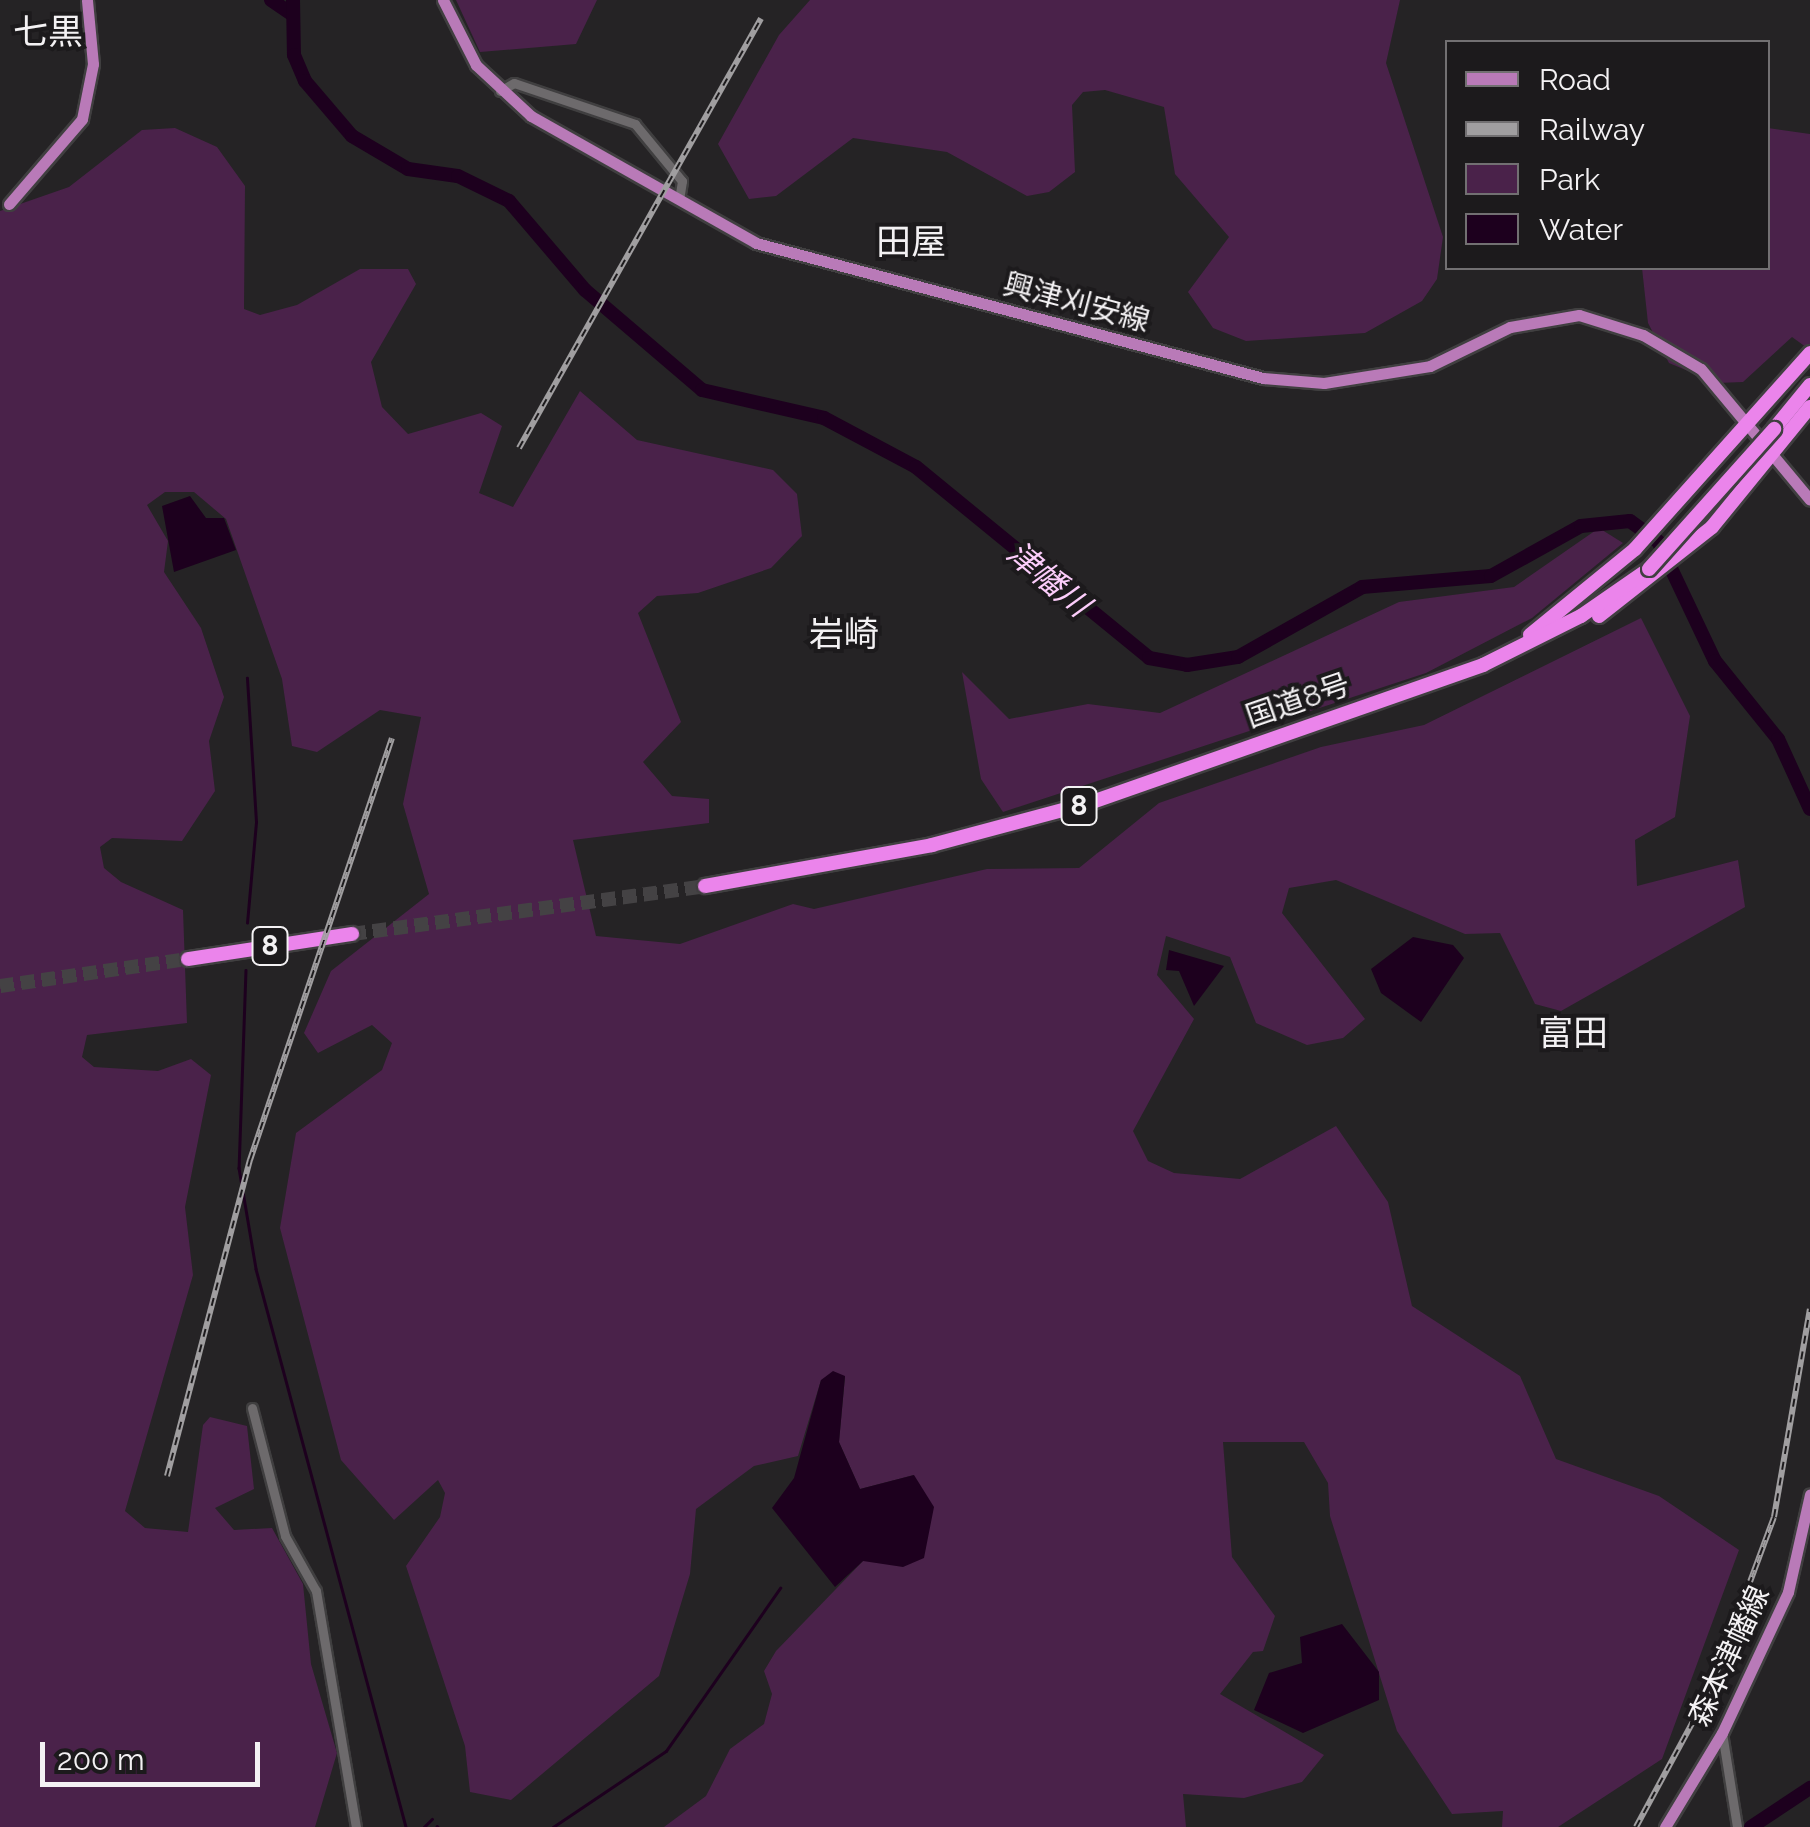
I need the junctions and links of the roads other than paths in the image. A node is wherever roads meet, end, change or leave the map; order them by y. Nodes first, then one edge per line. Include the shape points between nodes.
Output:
1 (87, 0) edge
2 (444, 0) edge
3 (500, 90) junction
4 (679, 200) junction
5 (9, 204) dead end
6 (1810, 352) edge
7 (1810, 384) edge
8 (1810, 407) edge
9 (1745, 421) junction
10 (1774, 455) junction
11 (1810, 500) edge
12 (1652, 574) junction
13 (1440, 680) junction
14 (704, 886) tunnel mouth
15 (352, 934) tunnel mouth
16 (188, 959) tunnel mouth
17 (252, 1408) dead end
18 (1810, 1494) edge
19 (1722, 1733) junction
20 (1736, 1824) edge
21 (356, 1827) edge
22 (1665, 1827) edge

1 - 5 main road via 93,64 82,119
2 - 3 main road, 興津刈安線 via 459,40
3 - 4 main road, 興津刈安線
3 - 4 street via 514,83 635,124 682,181
4 - 9 main road, 興津刈安線 via 804,259 1263,378 1324,383 1430,366 1510,327 1578,315 1676,350
6 - 9 highway
7 - 12 highway, 国道8号 / 8, bridge
8 - 10 highway, 8
9 - 10 main road
9 - 13 highway, 8 via 1635,549 1563,614
10 - 11 main road
10 - 12 highway, 8 via 1712,527
12 - 13 highway, 国道8号 / 8 via 1536,640
13 - 14 highway, 国道8号 / 8 via 1046,816
15 - 16 highway, 8
17 - 21 street via 285,1536 316,1591
18 - 19 main road, 森本津幡線 via 1788,1592
19 - 20 street
19 - 22 main road, 森本津幡線

